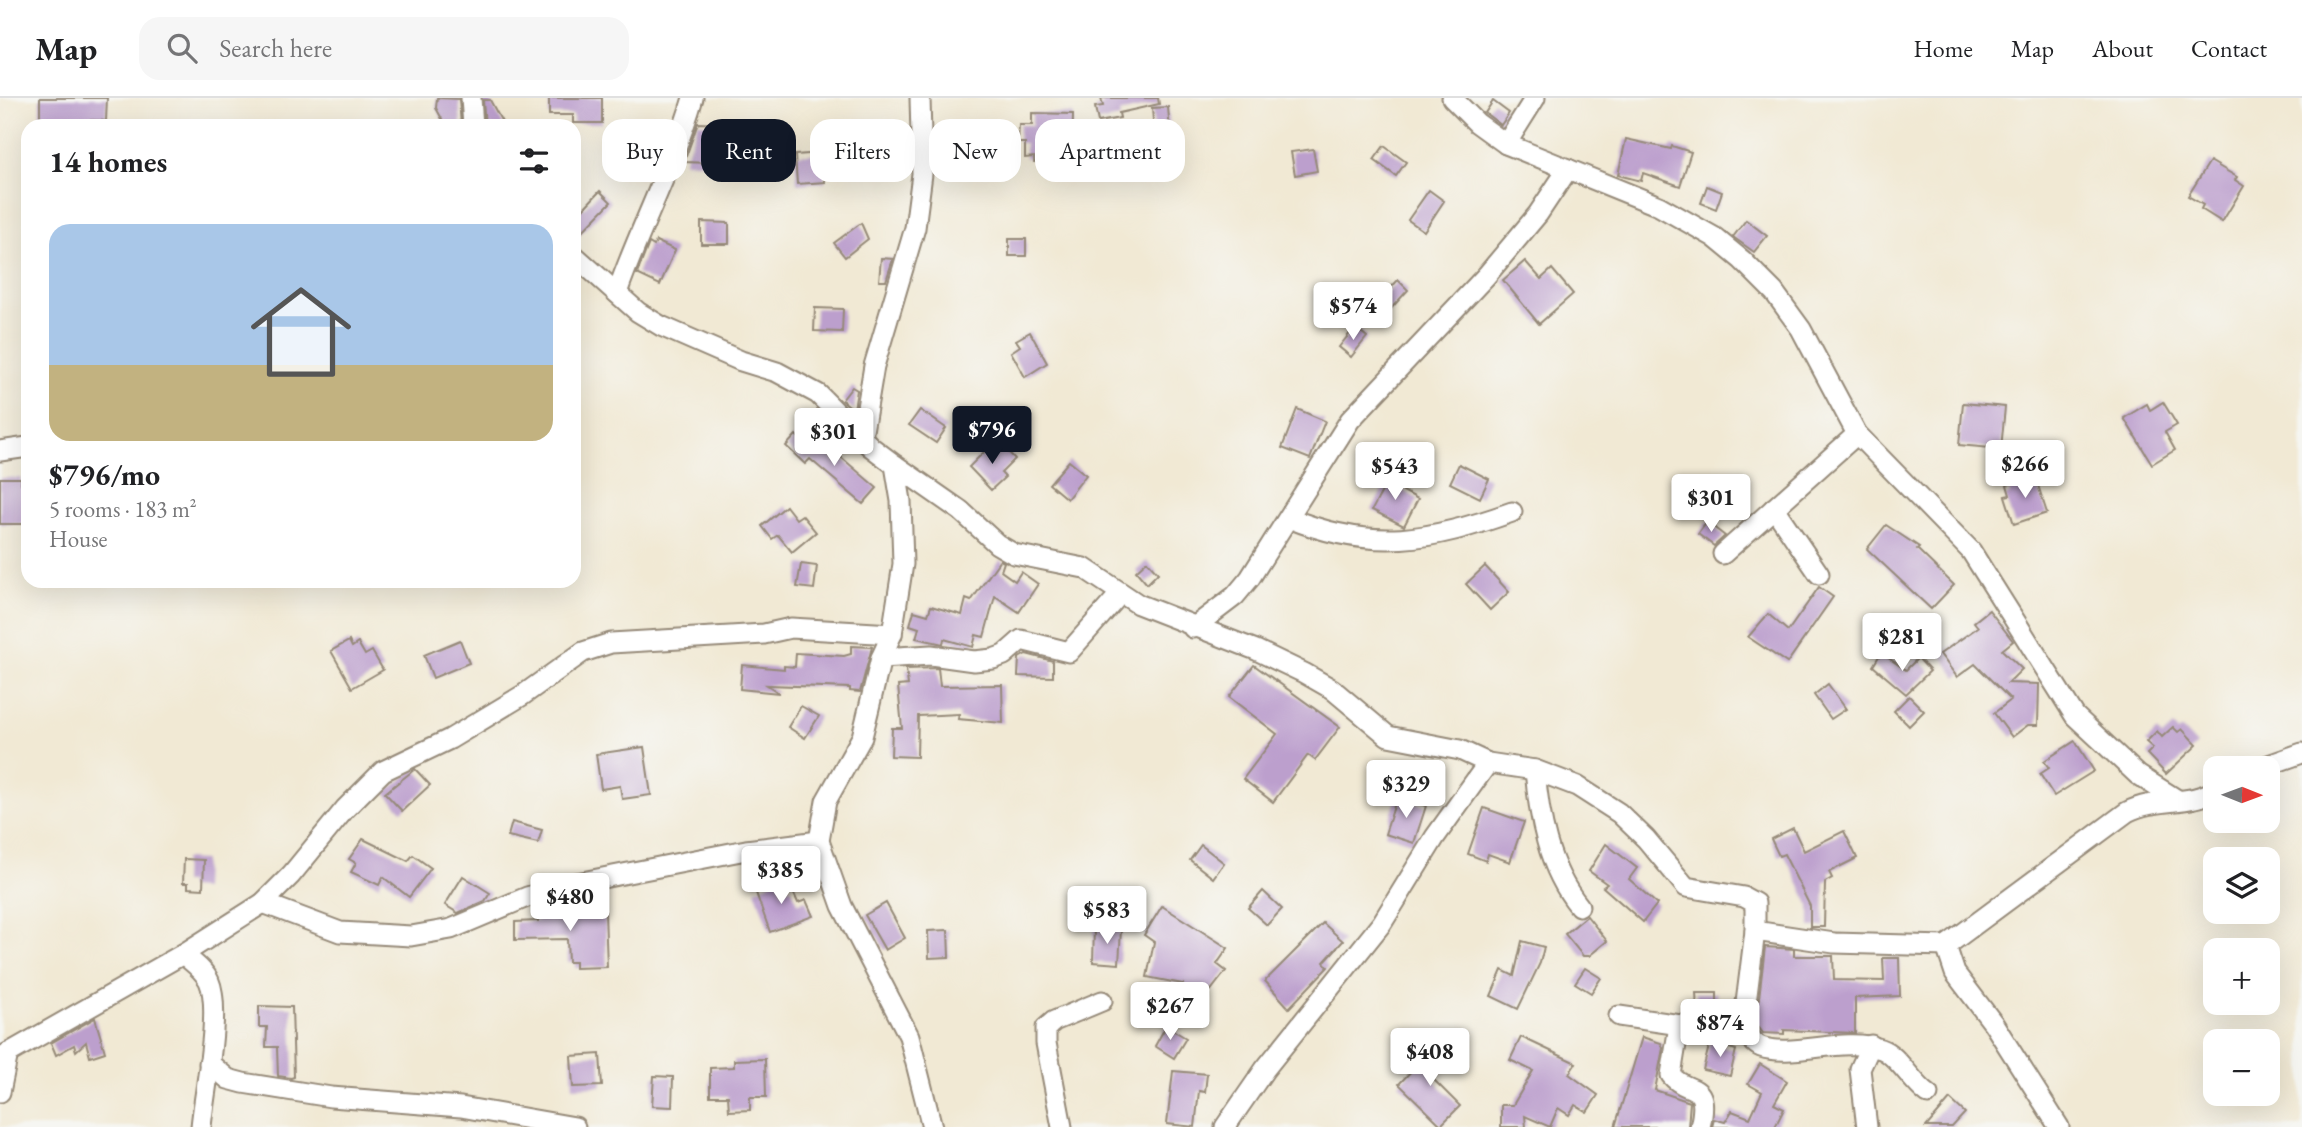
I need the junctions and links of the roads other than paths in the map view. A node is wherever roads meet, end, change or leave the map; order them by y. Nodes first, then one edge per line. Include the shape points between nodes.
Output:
1 (471, 98) edge
2 (693, 98) edge
3 (920, 98) edge
4 (1452, 98) edge
5 (1535, 98) edge
6 (472, 119) edge
7 (1506, 144) junction
8 (1567, 169) junction
9 (581, 261) edge
10 (617, 293) junction
11 (1857, 434) junction
12 (862, 437) junction
13 (21, 448) edge
14 (0, 451) edge
15 (895, 465) junction
16 (1774, 508) junction
17 (1512, 512) dead end
18 (1289, 518) junction
19 (1723, 554) dead end
20 (1819, 573) dead end
21 (1120, 594) junction
22 (1193, 628) junction
23 (892, 634) junction
24 (881, 658) junction
25 (2302, 753) edge
26 (2280, 759) edge
27 (1488, 763) junction
28 (1535, 770) junction
29 (2203, 798) edge
30 (2176, 799) junction
31 (819, 841) junction
32 (263, 903) junction
33 (1579, 906) dead end
34 (1755, 931) junction
35 (1946, 946) junction
36 (183, 954) junction
37 (1102, 1001) dead end
38 (1619, 1016) dead end
39 (1679, 1026) junction
40 (1743, 1027) junction
41 (1871, 1045) junction
42 (4, 1056) edge
43 (209, 1063) junction
44 (0, 1093) edge
45 (1928, 1094) dead end
46 (201, 1127) edge
47 (575, 1127) edge
48 (932, 1127) edge
49 (1062, 1127) edge
50 (1225, 1127) edge
51 (1700, 1127) edge
52 (1867, 1127) edge
53 (2059, 1127) edge

1 - 6 street
2 - 10 street via 662,188
3 - 12 street via 922,174 916,218 894,309 874,366
4 - 7 street
5 - 7 street
7 - 8 street
8 - 11 street via 1659,206 1714,237 1742,260 1774,292 1801,329
8 - 18 street via 1538,214 1486,276 1350,420
9 - 10 street
10 - 12 street via 661,326 777,372 818,394
11 - 16 street
11 - 30 street via 1971,551 2075,716 2138,775
12 - 15 street
13 - 14 street
15 - 21 street via 1014,554 1084,568
15 - 23 street via 903,564
16 - 19 street
16 - 20 street
17 - 18 street via 1457,532 1413,540 1328,534
18 - 22 street via 1235,596
21 - 22 street
21 - 24 street via 1069,652 1021,640 1004,655 983,660 931,655
22 - 27 street via 1304,673 1332,689 1388,736 1460,750
23 - 24 street
23 - 32 street via 791,628 590,648 450,739 383,771
24 - 31 street via 862,737 826,801
25 - 26 street
27 - 28 street
27 - 50 street via 1382,923 1265,1069
28 - 33 street via 1558,876
28 - 34 street via 1577,786 1619,813 1686,887 1755,903
29 - 30 street
30 - 35 street via 2143,804 2127,812
31 - 32 street via 746,850 577,883 527,897 451,929 411,936 340,932
31 - 48 street via 842,906 909,1037
32 - 36 street
34 - 35 street via 1834,943
34 - 40 street
35 - 53 street via 1955,973 1993,1023
36 - 42 street
36 - 43 street via 210,982
37 - 49 street via 1046,1028
38 - 39 street
39 - 40 street
39 - 51 street via 1671,1075 1698,1093 1704,1109
40 - 41 street via 1760,1046 1777,1049
41 - 45 street via 1886,1050
41 - 52 street via 1860,1069
42 - 44 street
43 - 46 street
43 - 47 street via 228,1079 243,1083 331,1097 461,1107

